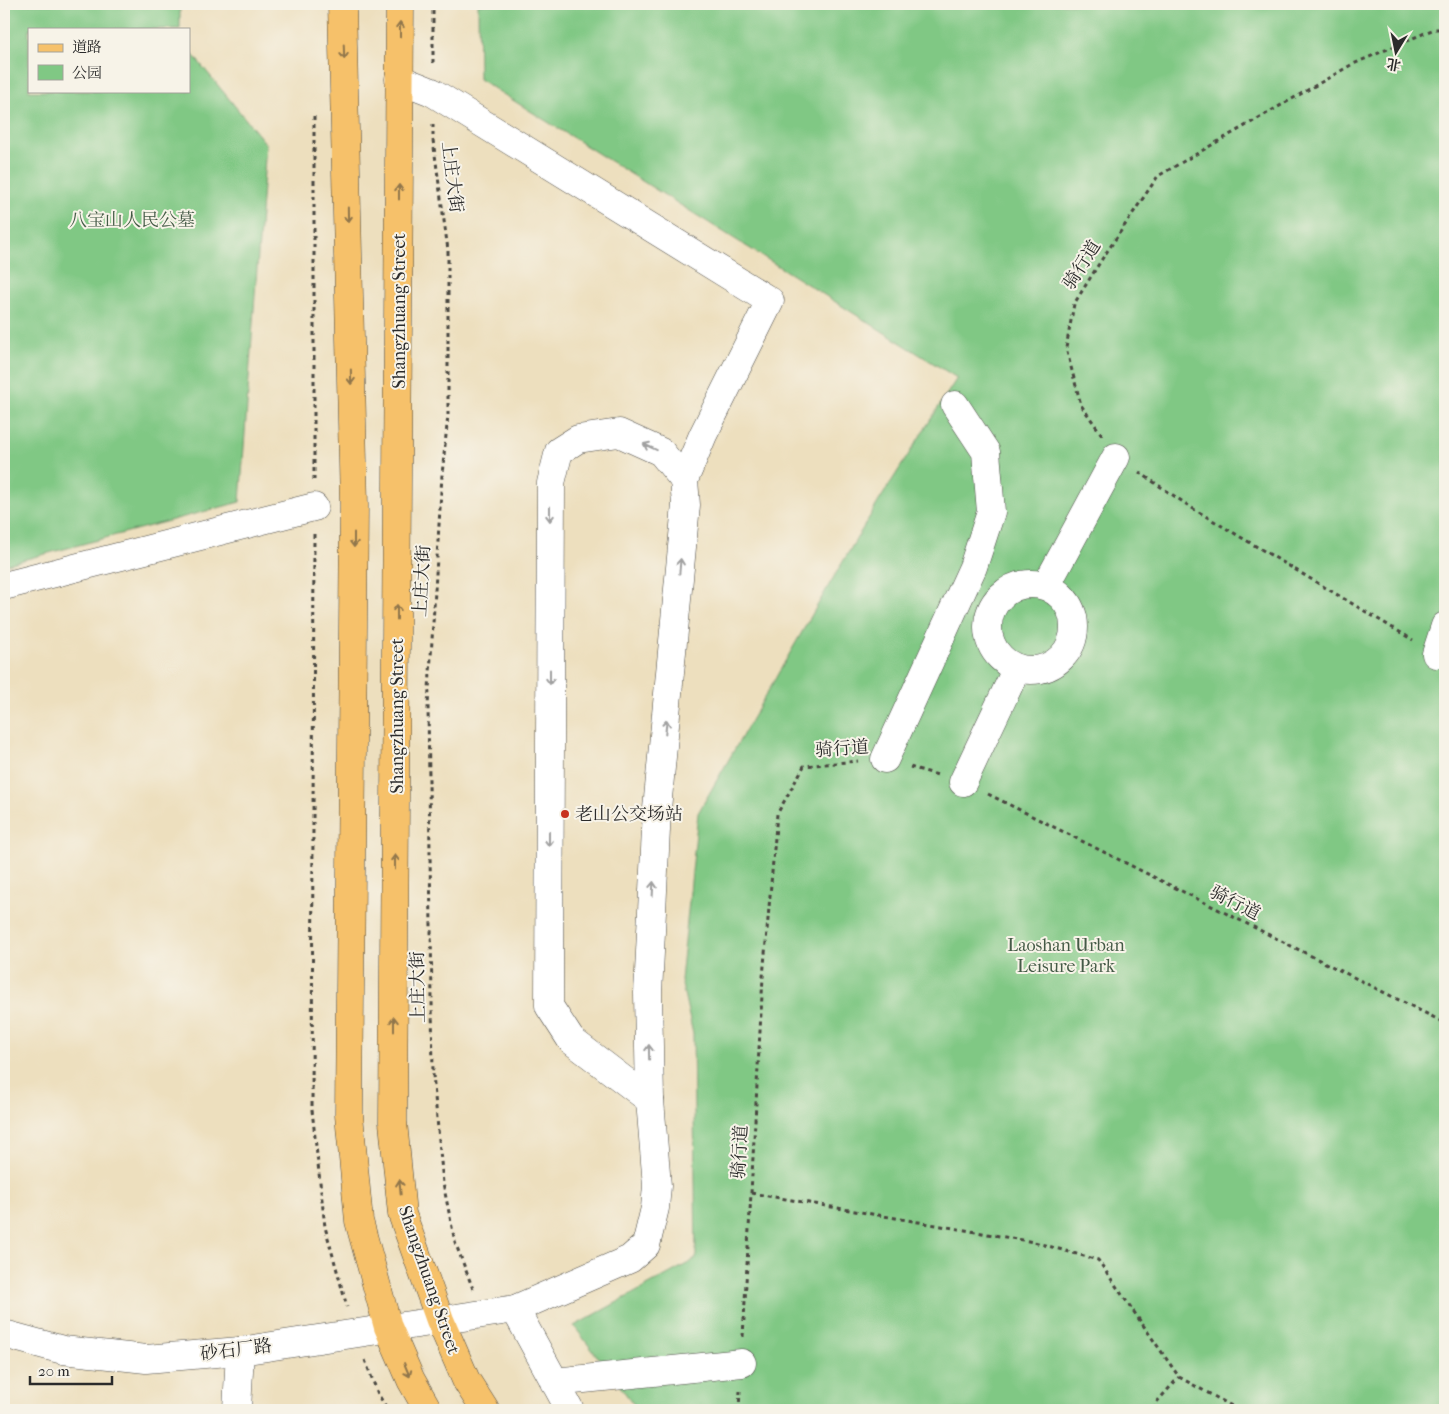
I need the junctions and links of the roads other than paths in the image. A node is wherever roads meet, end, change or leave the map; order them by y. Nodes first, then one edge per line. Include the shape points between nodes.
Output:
1 (342, 4) edge
2 (400, 4) edge
3 (399, 79) junction
4 (954, 405) dead end
5 (1116, 457) road end
6 (684, 480) junction
7 (314, 507) road end
8 (4, 586) edge
9 (1046, 586) junction
10 (1445, 626) edge
11 (1436, 654) road end
12 (1017, 668) junction
13 (885, 759) road end
14 (963, 782) road end
15 (650, 1100) junction
16 (515, 1309) junction
17 (440, 1320) junction
18 (388, 1327) junction
19 (4, 1334) edge
20 (240, 1351) junction
21 (742, 1363) road end
22 (554, 1382) junction
23 (237, 1410) edge
24 (428, 1410) edge
25 (485, 1410) edge
26 (570, 1410) edge

1 -> 18 main road via 354,506 350,1114 359,1221
3 -> 2 main road, Shangzhuang Street
3 - 6 street via 432,92 770,301
17 -> 3 main road, Shangzhuang Street via 402,1214 393,1122
4 - 13 street via 986,452 991,512 973,567
5 - 9 street
15 -> 6 street, 砂石厂路 via 648,992 657,809 686,505
6 -> 15 street via 661,452 619,433 578,439 559,451 550,483 549,1006 571,1040
7 - 8 street
9 - 12 street via 1069,606 1074,620 1074,635 1060,660 1032,671
9 - 12 street via 1019,585 1006,591 990,612 987,626 995,652
10 - 11 street
12 - 14 street
15 - 16 street, 砂石厂路 via 657,1186 656,1208 646,1245 630,1259
16 - 17 street, 砂石厂路
16 - 22 street
17 - 18 street, 砂石厂路
17 - 25 main road, Shangzhuang Street via 466,1380
18 - 20 street, 砂石厂路
18 -> 24 main road
19 - 20 street, 砂石厂路 via 62,1350 146,1359
20 - 23 street
21 - 22 street
22 - 26 street

